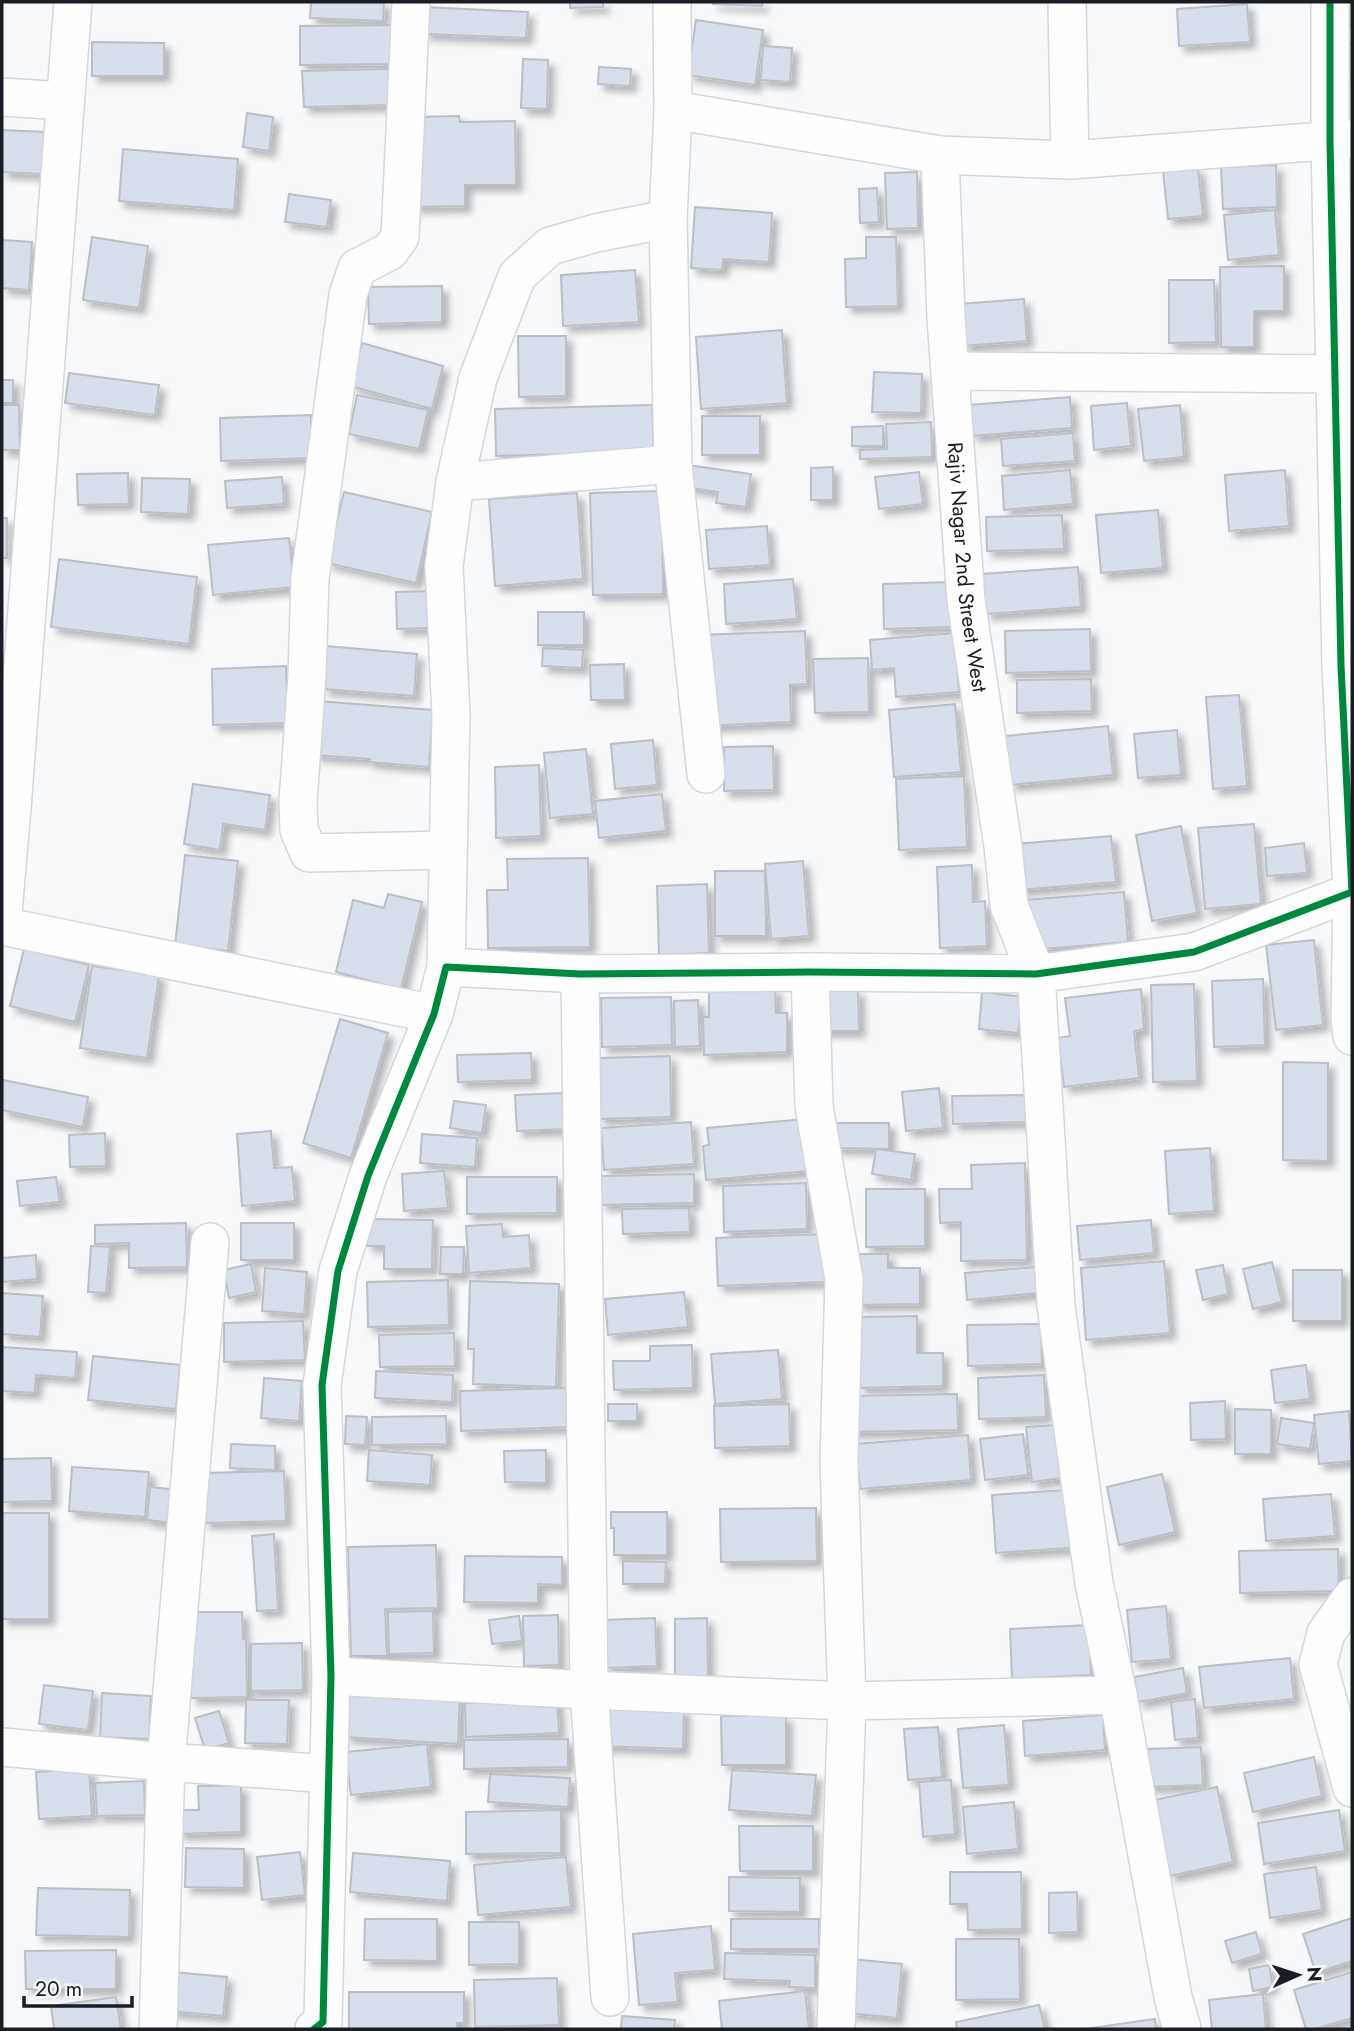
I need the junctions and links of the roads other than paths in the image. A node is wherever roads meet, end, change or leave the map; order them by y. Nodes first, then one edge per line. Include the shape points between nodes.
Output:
1 (74, 2) edge
2 (411, 2) edge
3 (672, 2) edge
4 (1067, 2) edge
5 (1330, 2) edge
6 (2, 97) edge
7 (65, 101) junction
8 (673, 110) junction
9 (1341, 140) edge
10 (940, 155) junction
11 (1070, 160) junction
12 (668, 219) junction
13 (950, 371) junction
14 (1344, 374) edge
15 (673, 464) junction
16 (455, 482) junction
17 (1347, 666) edge
18 (706, 774) dead end
19 (7, 807) edge
20 (448, 850) junction
21 (1352, 892) edge
22 (2, 925) edge
23 (446, 967) junction
24 (810, 972) junction
25 (580, 974) junction
26 (1036, 974) junction
27 (434, 1014) junction
28 (1352, 1036) edge
29 (210, 1242) dead end
30 (1352, 1597) edge
31 (331, 1676) junction
32 (589, 1690) junction
33 (1118, 1695) junction
34 (847, 1701) junction
35 (2, 1747) edge
36 (166, 1762) junction
37 (329, 1774) junction
38 (1352, 1788) edge
39 (610, 1997) dead end
40 (158, 2029) edge
41 (313, 2029) edge
42 (836, 2029) edge
43 (1182, 2029) edge

1 - 7 street
2 - 20 street via 400,237 390,251 357,268 348,295 310,578 299,830 309,853
3 - 8 street
4 - 11 street
5 - 9 street
6 - 7 street
7 - 19 street
8 - 10 street
8 - 12 street
9 - 11 street
9 - 14 street
10 - 11 street
10 - 13 street, Rajiv Nagar 2nd Street West
12 - 15 street
12 - 16 street via 550,246 517,276 478,378
13 - 14 street
13 - 26 street, Rajiv Nagar 2nd Street West via 966,600 1009,905
14 - 17 street
15 - 16 street
15 - 18 street
16 - 20 street via 444,566 451,715
17 - 21 street
19 - 22 street
20 - 23 street
21 - 26 street via 1194,952
21 - 28 street
22 - 27 street
23 - 25 street
23 - 27 street
24 - 25 street
24 - 26 street
24 - 34 street via 814,1106 844,1279 839,1462
25 - 32 street
26 - 33 street, Rajiv Nagar 2nd Street West via 1056,1306 1094,1583
27 - 31 street via 368,1176 338,1271 322,1385
29 - 36 street
30 - 38 street via 1326,1633 1318,1664
31 - 32 street
31 - 37 street
32 - 34 street
32 - 39 street
33 - 34 street
33 - 43 street, Rajiv Nagar 2nd Street West
34 - 42 street
35 - 36 street
36 - 37 street
36 - 40 street
37 - 41 street via 323,2022

